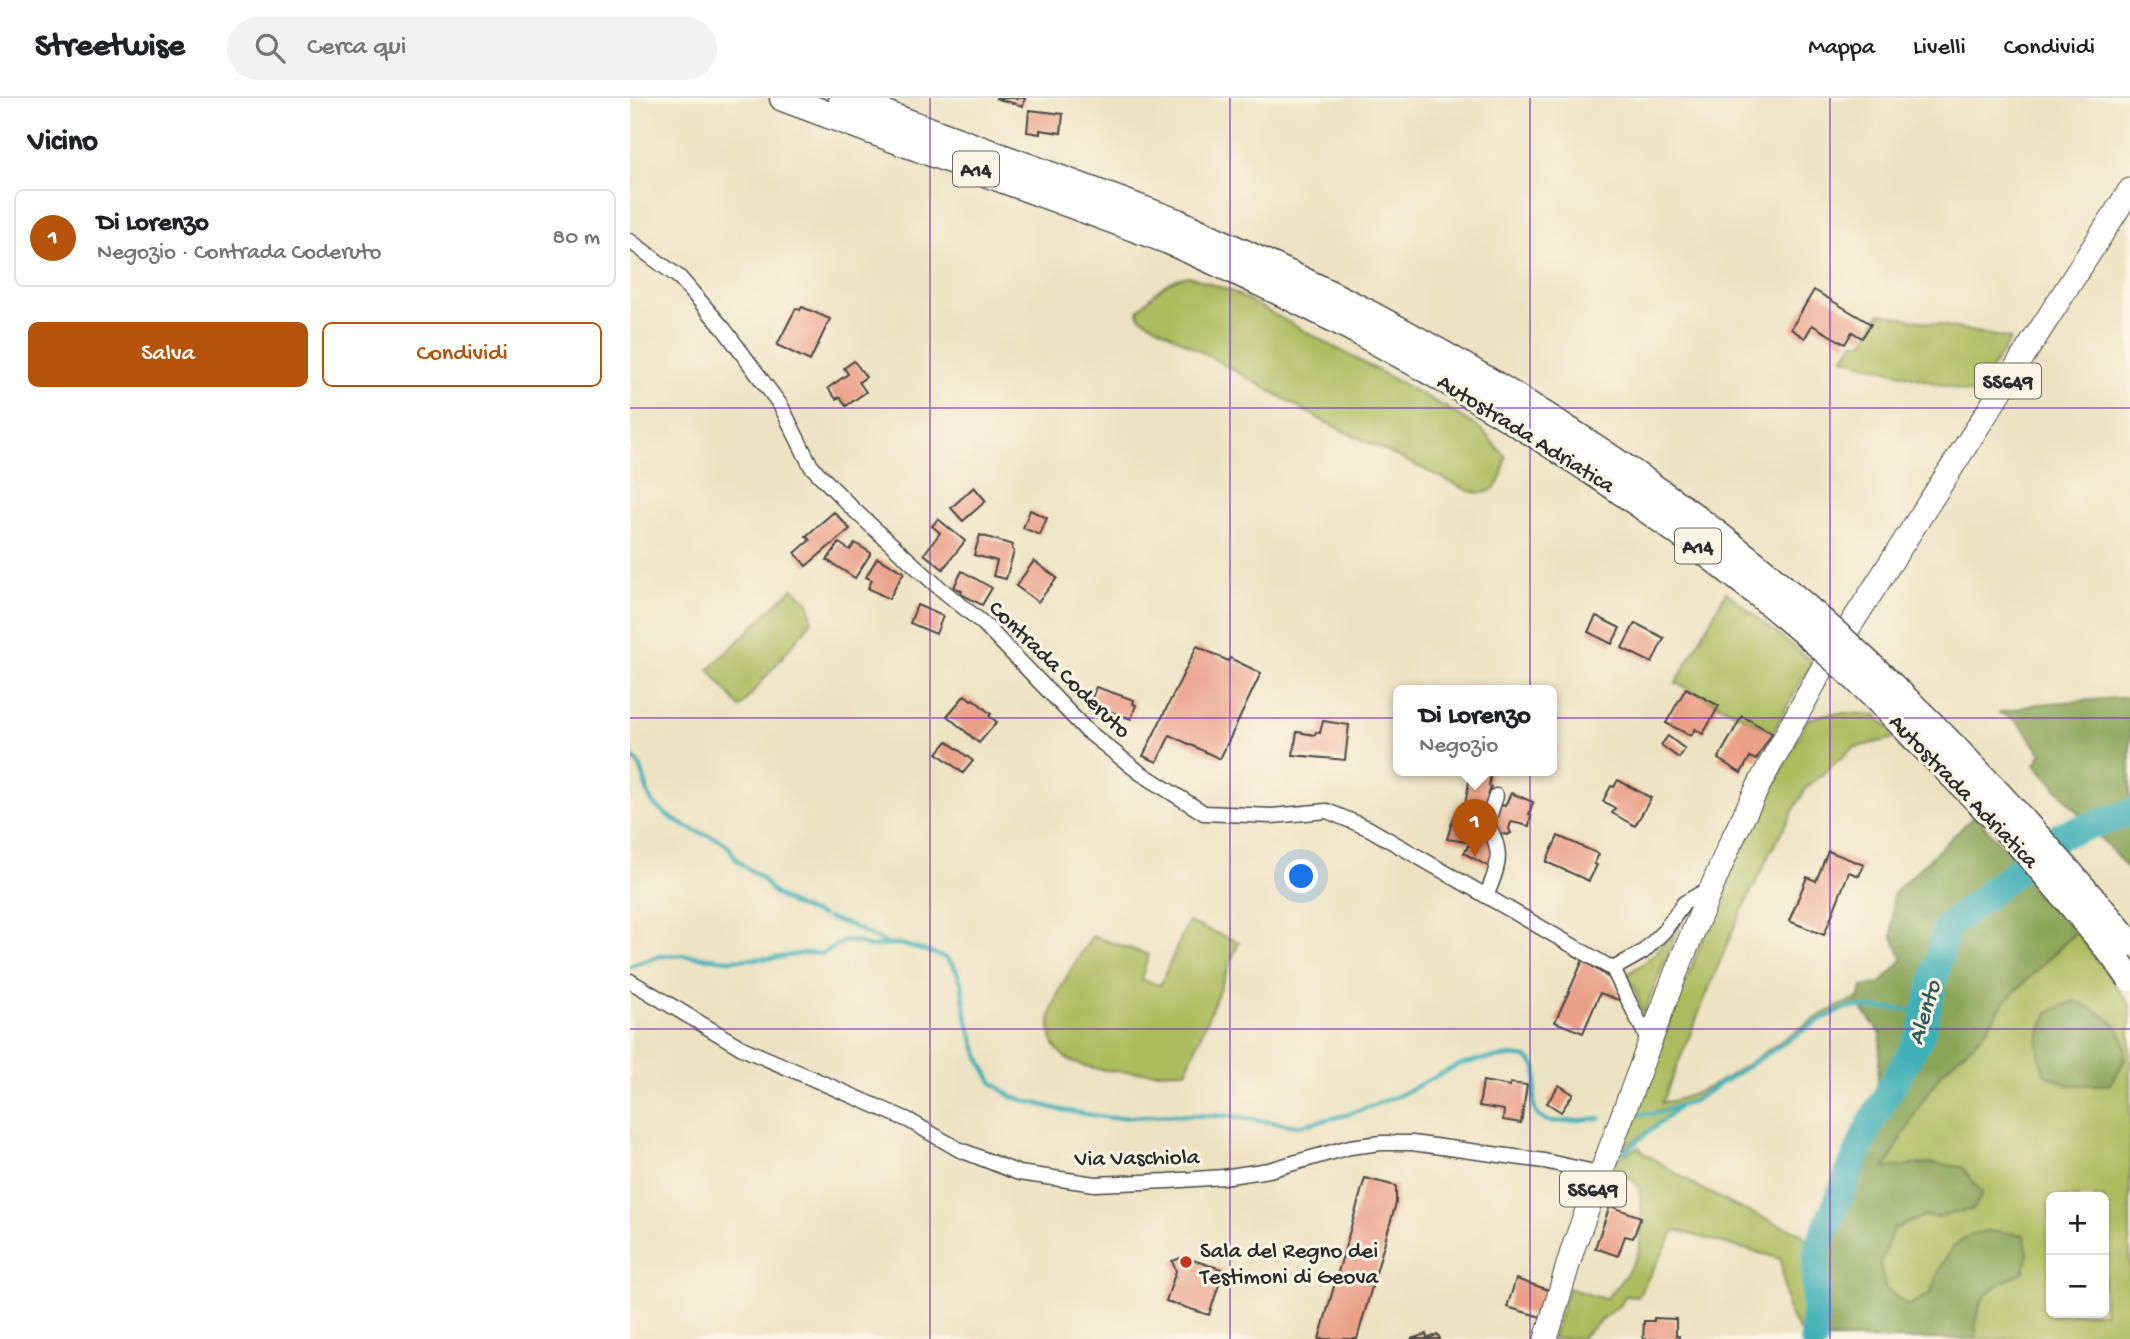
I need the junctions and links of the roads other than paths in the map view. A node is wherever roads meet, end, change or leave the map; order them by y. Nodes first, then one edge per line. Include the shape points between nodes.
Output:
1 (783, 98) edge
2 (842, 98) edge
3 (2130, 190) edge
4 (1173, 232) junction
5 (630, 241) edge
6 (1496, 796) dead end
7 (1711, 888) junction
8 (1486, 896) junction
9 (2130, 943) edge
10 (1613, 969) junction
11 (2130, 978) edge
12 (630, 981) edge
13 (1649, 1042) junction
14 (1599, 1173) junction
15 (1546, 1339) edge

1 - 4 highway, Autostrada Adriatica / A14
2 - 4 highway, Autostrada Adriatica / A14
3 - 7 main road, SS649 via 1821,671 1761,781
4 - 9 highway, Autostrada Adriatica / A14, bridge via 1274,267 1368,313 1534,408 1687,512 1847,643 1908,701 2026,822
4 - 11 highway, Autostrada Adriatica / A14, bridge via 1528,429 1689,539 1881,702 2009,833
5 - 8 street, Contrada Coderuto via 680,278 724,329 781,406 811,466 935,584 984,624 1086,730 1139,772 1204,813 1272,816 1327,811 1368,828
6 - 8 street via 1487,824 1498,847 1499,864
7 - 10 street via 1684,904 1643,952
7 - 13 main road, SS649
8 - 10 street, Contrada Coderuto
10 - 13 street
12 - 14 street, Via Vaschiola via 742,1048 1019,1173 1095,1184 1223,1177 1269,1170 1350,1147 1412,1143
13 - 14 main road, SS649
14 - 15 main road, SS649

